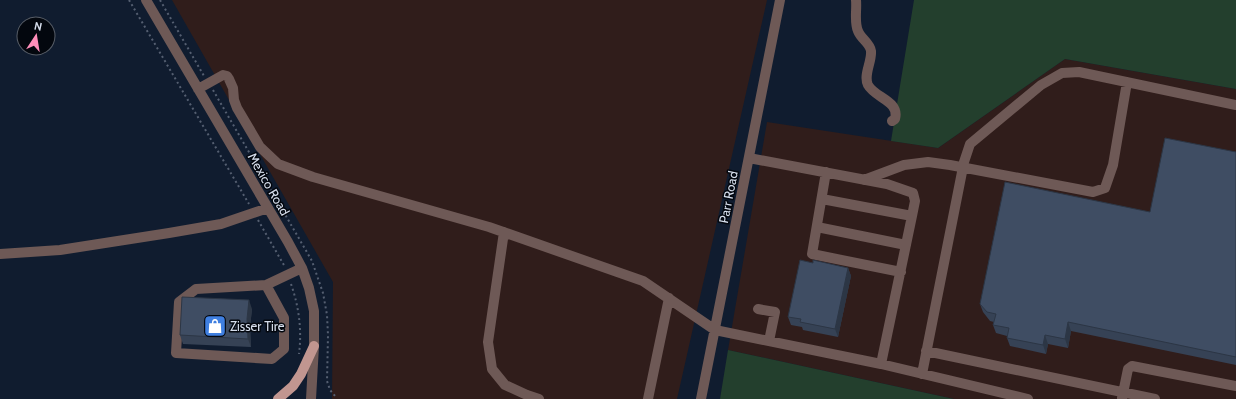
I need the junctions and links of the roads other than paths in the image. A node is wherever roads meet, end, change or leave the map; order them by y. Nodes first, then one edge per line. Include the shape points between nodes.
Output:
1 (146, 0) edge
2 (780, 0) edge
3 (856, 0) edge
4 (1127, 82) junction
5 (198, 89) junction
6 (1236, 105) edge
7 (892, 121) dead end
8 (749, 158) junction
9 (963, 167) junction
10 (826, 172) junction
11 (864, 180) junction
12 (822, 199) junction
13 (268, 208) junction
14 (912, 216) junction
15 (817, 227) junction
16 (504, 232) junction
17 (906, 245) junction
18 (0, 254) edge
19 (302, 268) junction
20 (901, 272) junction
21 (266, 285) junction
22 (669, 298) junction
23 (758, 309) dead end
24 (715, 330) junction
25 (769, 341) junction
26 (314, 346) junction
27 (926, 351) junction
28 (881, 364) junction
29 (922, 374) junction
30 (1236, 386) edge
31 (1123, 396) edge
32 (278, 399) edge
33 (311, 399) edge
34 (539, 399) edge
35 (648, 399) edge
36 (701, 399) edge
37 (1028, 399) edge
38 (1155, 399) edge

1 - 5 street, Mexico Road
2 - 8 street, Parr Road
3 - 7 street via 858,31 871,52 868,84 895,109 896,115
4 - 6 street
4 - 9 street via 1080,72 1062,73 1041,85 970,144
4 - 9 street via 1113,165 1105,188 1093,192
5 - 13 street, Mexico Road
5 - 16 street via 223,75 227,76 237,108 247,126 260,147 278,164 313,177
8 - 10 street
8 - 24 street, Parr Road
9 - 11 street via 928,162 904,165
9 - 27 street
10 - 11 street
10 - 12 street
11 - 14 street via 887,184 914,194
12 - 14 street
12 - 15 street
13 - 18 street via 221,224 162,235 60,250
13 - 19 street, Mexico Road
14 - 17 street
15 - 17 street
15 - 20 street via 812,254
16 - 22 street via 643,281
16 - 34 street via 488,342 492,369 505,385
17 - 20 street
19 - 21 street
19 - 26 street, Mexico Road via 314,311
20 - 28 street
21 - 21 street via 196,289 179,302 176,353 272,358 284,350 284,318
22 - 24 street
22 - 35 street
23 - 25 street via 775,312
24 - 25 street
24 - 36 street, Parr Road
25 - 28 street
26 - 32 main road via 302,374
26 - 33 street, Mexico Road
27 - 29 street
27 - 31 street
28 - 29 street
29 - 37 street
30 - 31 street via 1132,366 1128,370
31 - 38 street

